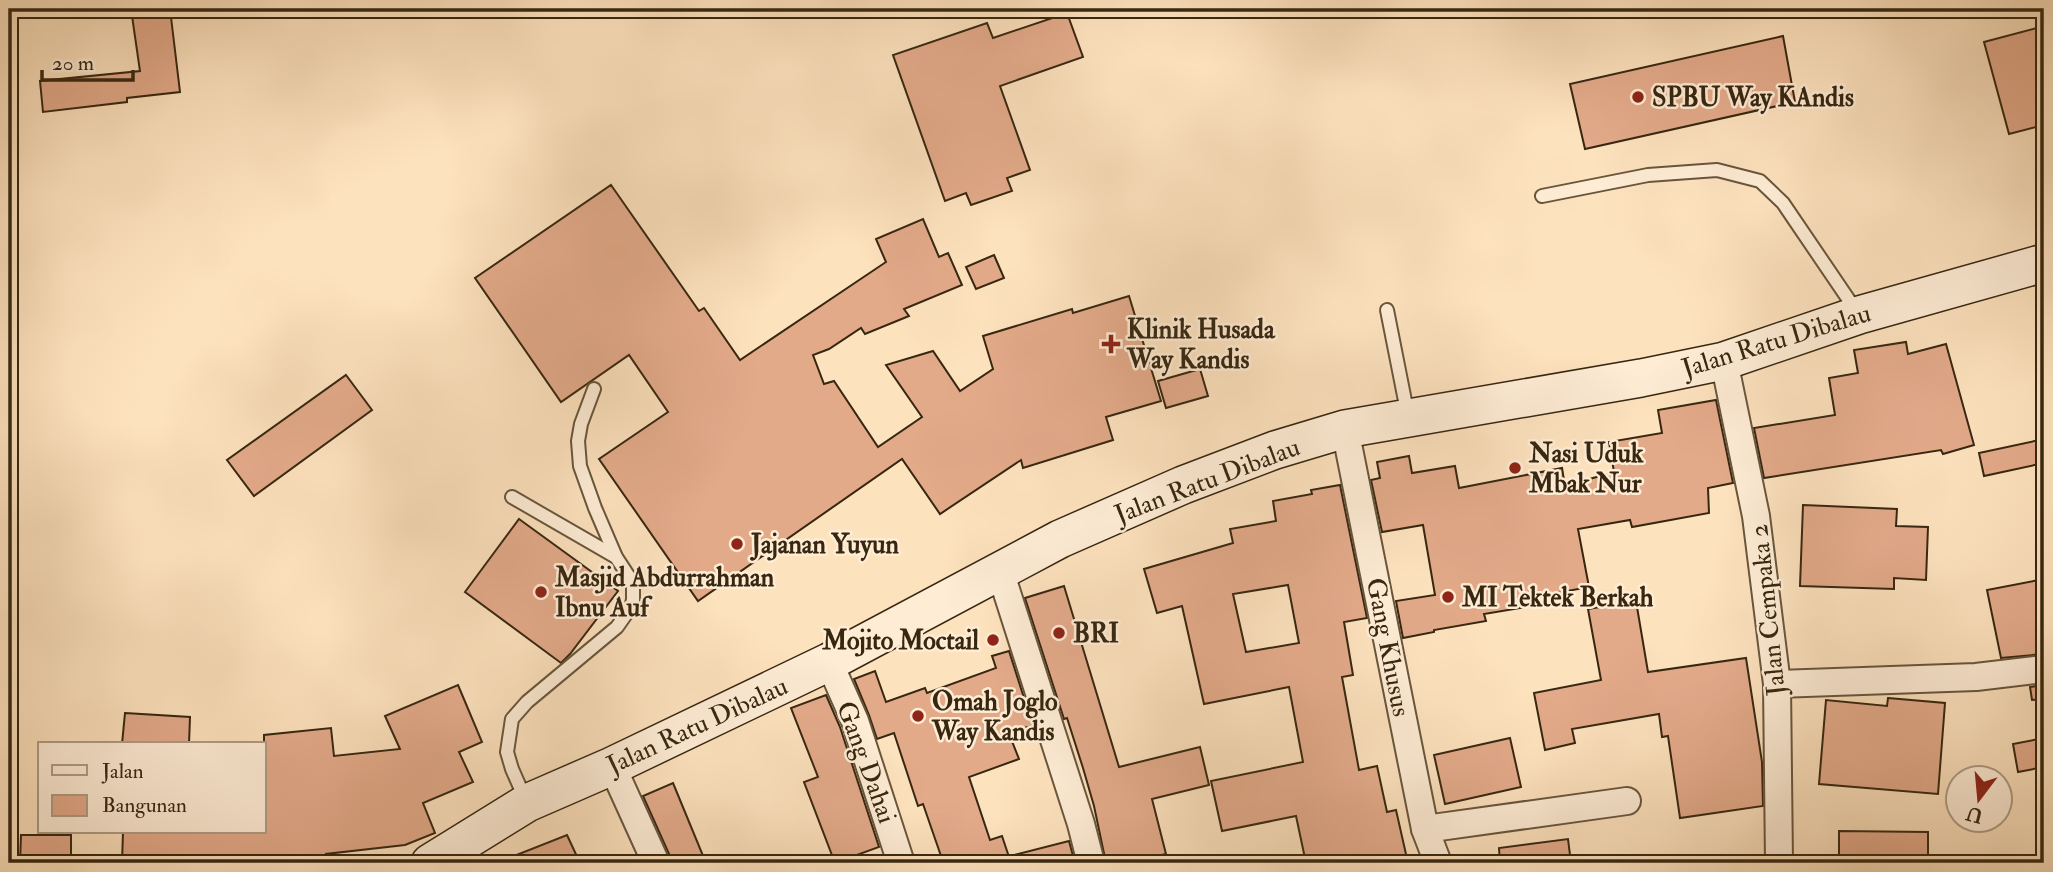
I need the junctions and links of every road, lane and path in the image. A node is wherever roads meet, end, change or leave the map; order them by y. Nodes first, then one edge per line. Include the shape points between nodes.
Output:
1 (1542, 196) dead end
2 (2043, 266) edge
3 (1388, 310) dead end
4 (1859, 315) junction
5 (1724, 361) junction
6 (594, 389) dead end
7 (1409, 418) junction
8 (1345, 429) junction
9 (512, 497) dead end
10 (616, 557) junction
11 (1000, 570) junction
12 (829, 662) junction
13 (2044, 669) edge
14 (1777, 684) junction
15 (612, 766) junction
16 (1627, 801) dead end
17 (527, 803) junction
18 (1425, 829) junction
19 (430, 863) edge
20 (656, 863) edge
21 (901, 863) edge
22 (1091, 863) edge
23 (1438, 863) edge
24 (1779, 863) edge

1 - 4 lane via 1648,175 1717,170 1760,181 1783,203
2 - 4 main road, Jalan Ratu Dibalau
3 - 7 lane
4 - 5 main road, Jalan Ratu Dibalau
5 - 7 main road, Jalan Ratu Dibalau
5 - 14 street, Jalan Cempaka 2 via 1756,516
6 - 10 lane via 581,424 580,466
7 - 8 main road, Jalan Ratu Dibalau
8 - 11 main road, Jalan Ratu Dibalau via 1183,485
8 - 18 street, Gang Khusus
9 - 10 lane
10 - 17 lane via 633,583 631,607 617,627 512,719 507,752
11 - 12 main road, Jalan Ratu Dibalau
11 - 22 street
12 - 15 main road, Jalan Ratu Dibalau
12 - 21 street, Gang Dahai via 855,721
13 - 14 street via 1976,677
14 - 24 street, Jalan Cempaka 2
15 - 17 main road, Jalan Ratu Dibalau
15 - 20 street
16 - 18 street
17 - 19 main road, Jalan Ratu Dibalau
18 - 23 street, Gang Khusus

